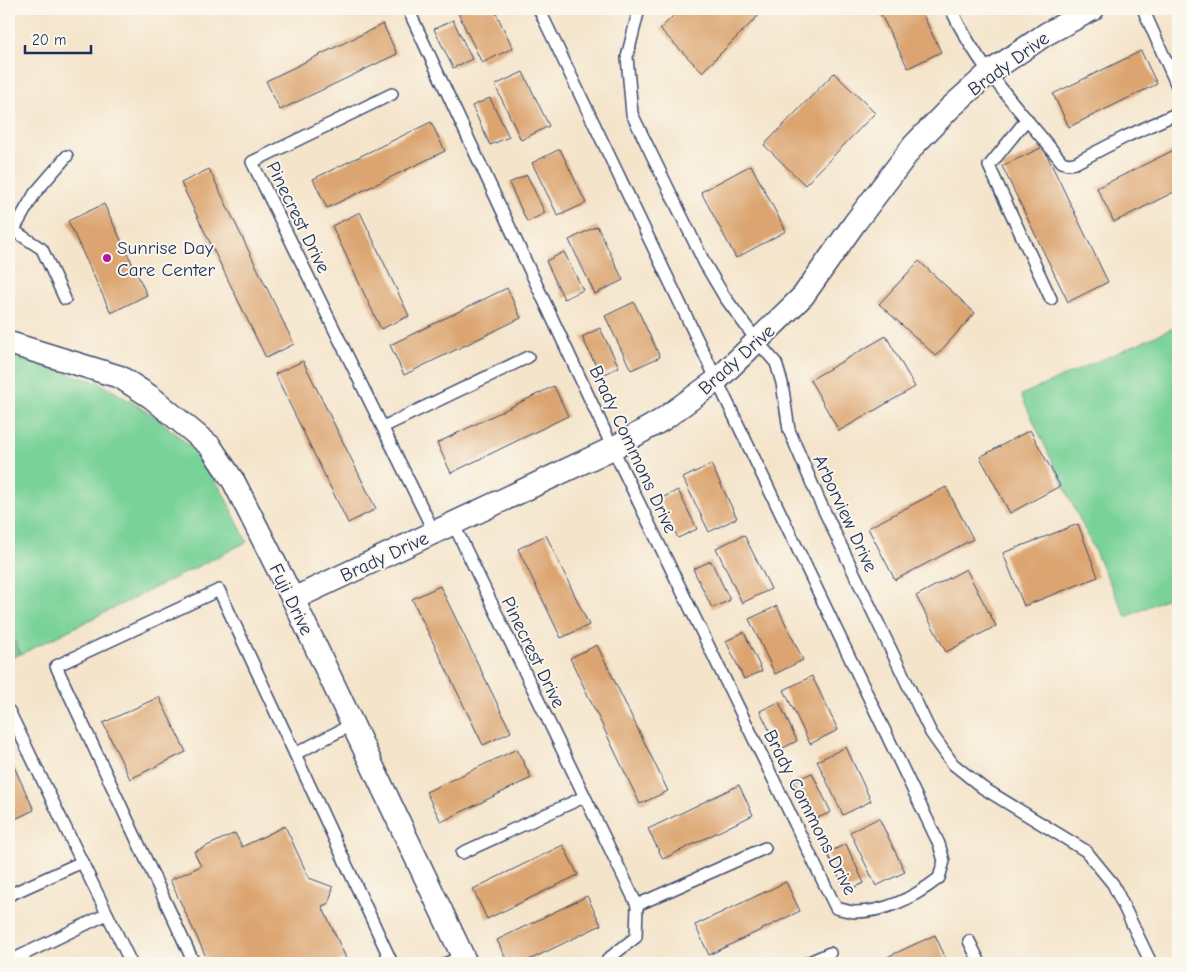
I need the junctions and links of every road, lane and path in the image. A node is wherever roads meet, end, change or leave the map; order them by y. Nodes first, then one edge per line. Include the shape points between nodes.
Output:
1 (408, 9) edge
2 (539, 9) edge
3 (639, 9) edge
4 (952, 9) edge
5 (1093, 9) edge
6 (1143, 9) edge
7 (990, 72) junction
8 (1178, 88) edge
9 (392, 94) dead end
10 (1178, 112) edge
11 (1027, 119) junction
12 (67, 156) dead end
13 (11, 234) edge
14 (65, 298) dead end
15 (1051, 300) dead end
16 (757, 341) junction
17 (9, 342) edge
18 (528, 357) dead end
19 (717, 380) junction
20 (383, 427) junction
21 (613, 448) junction
22 (444, 527) junction
23 (293, 599) junction
24 (9, 711) edge
25 (353, 724) junction
26 (294, 754) junction
27 (584, 797) junction
28 (765, 848) dead end
29 (462, 853) dead end
30 (82, 862) junction
31 (9, 895) edge
32 (637, 905) junction
33 (107, 914) junction
34 (969, 941) dead end
35 (830, 953) dead end
36 (608, 958) dead end
37 (12, 959) edge
38 (459, 961) edge
39 (131, 963) edge
40 (194, 963) edge
41 (392, 963) edge
42 (807, 963) edge
43 (980, 963) edge
44 (1151, 963) edge

1 - 21 lane, Brady Commons Drive
2 - 19 lane, Brady Commons Drive
3 - 16 lane, Arborview Drive via 627,57 632,114 705,264
4 - 7 lane
5 - 7 street, Brady Drive via 1046,34
6 - 8 lane
7 - 11 lane
7 - 16 street, Brady Drive via 914,145 803,296
9 - 20 lane, Pinecrest Drive via 252,162
10 - 11 lane via 1068,164 1062,162
11 - 15 lane via 989,166
12 - 13 lane via 35,193
13 - 14 lane via 42,249
16 - 19 street, Brady Drive
16 - 44 lane, Arborview Drive via 776,363 789,430 819,500 931,733 953,764 983,788 1086,851 1113,884
17 - 23 street, Fuji Drive via 120,378 151,397 210,446 234,482
18 - 20 lane
19 - 21 street, Brady Drive via 662,420
19 - 21 lane, Brady Commons Drive via 939,844 944,861 940,878 926,888 884,908 854,912 836,908
20 - 22 lane, Pinecrest Drive
21 - 22 street, Brady Drive
22 - 23 street, Brady Drive
22 - 27 lane, Pinecrest Drive
23 - 25 street, Fuji Drive
24 - 30 lane
25 - 26 lane
25 - 38 street, Fuji Drive
26 - 40 lane via 219,590 56,666
26 - 41 lane
27 - 29 lane
27 - 32 lane, Pinecrest Drive
28 - 32 lane
30 - 31 lane
30 - 33 lane
32 - 36 lane, Pinecrest Drive via 636,937
33 - 37 lane
33 - 39 lane
34 - 43 lane
35 - 42 lane

